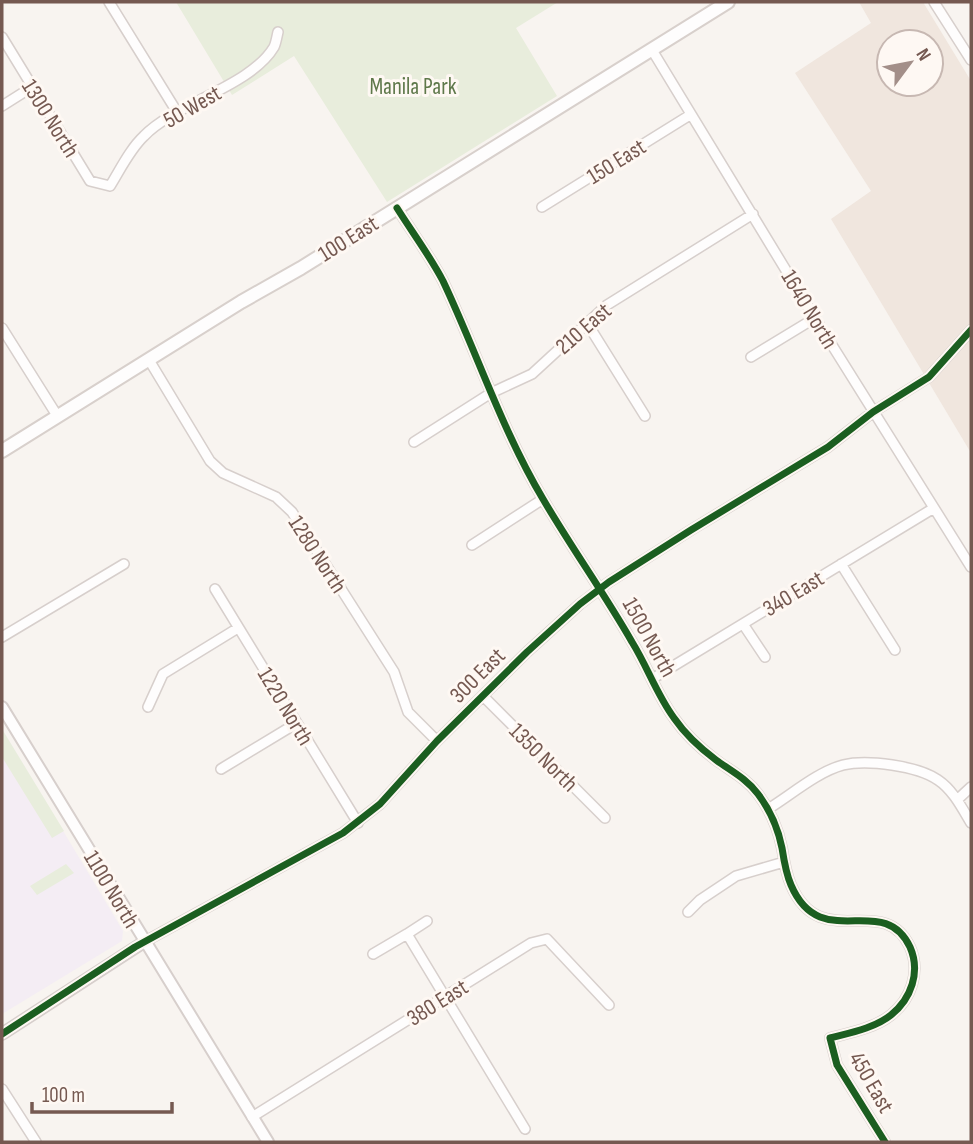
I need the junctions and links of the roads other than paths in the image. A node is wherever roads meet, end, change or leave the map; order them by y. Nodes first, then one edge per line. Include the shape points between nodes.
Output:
1 (109, 2) edge
2 (728, 2) edge
3 (934, 2) edge
4 (278, 32) dead end
5 (2, 37) edge
6 (652, 50) junction
7 (971, 60) edge
8 (32, 88) junction
9 (2, 106) edge
10 (177, 112) junction
11 (690, 115) junction
12 (110, 186) joint
13 (542, 207) dead end
14 (397, 208) junction
15 (753, 214) junction
16 (815, 318) junction
17 (587, 323) junction
18 (2, 328) edge
19 (971, 330) edge
20 (751, 357) dead end
21 (149, 360) junction
22 (491, 393) junction
23 (873, 412) junction
24 (58, 416) junction
25 (645, 416) dead end
26 (414, 442) dead end
27 (2, 451) edge
28 (543, 499) junction
29 (934, 508) junction
30 (472, 545) dead end
31 (124, 564) dead end
32 (841, 564) junction
33 (971, 567) edge
34 (600, 588) junction
35 (215, 589) dead end
36 (743, 624) junction
37 (239, 628) junction
38 (2, 637) edge
39 (895, 650) dead end
40 (765, 657) dead end
41 (652, 679) junction
42 (484, 696) junction
43 (2, 707) edge
44 (149, 707) dead end
45 (297, 723) junction
46 (437, 741) junction
47 (221, 769) dead end
48 (971, 787) edge
49 (957, 800) junction
50 (768, 809) junction
51 (605, 818) dead end
52 (358, 823) junction
53 (971, 823) edge
54 (784, 862) junction
55 (688, 912) dead end
56 (427, 920) dead end
57 (407, 934) junction
58 (144, 943) junction
59 (373, 954) dead end
60 (914, 963) joint
61 (445, 997) junction
62 (608, 1005) dead end
63 (2, 1034) edge
64 (2, 1088) edge
65 (252, 1117) junction
66 (525, 1129) dead end
67 (36, 1142) edge
68 (268, 1142) edge
69 (885, 1142) edge

1 - 10 street
2 - 6 main road, 100 East
3 - 7 street
4 - 10 street, 50 West via 275,47 255,67
5 - 8 street, 1300 North
6 - 11 street, 1640 North
6 - 14 main road, 100 East
8 - 9 street
8 - 12 street, 1300 North via 90,181
10 - 12 street, 50 West via 143,136
11 - 13 street, 150 East
11 - 15 street, 1640 North
14 - 21 main road, 100 East
14 - 22 street, 1500 North via 442,279
15 - 16 street, 1640 North
15 - 17 street, 210 East via 607,305
16 - 20 street
16 - 23 street, 1640 North
17 - 22 street, 210 East via 531,374
17 - 25 street
18 - 24 street
19 - 23 street, 300 East via 929,377
21 - 24 main road, 100 East
21 - 46 street, 1280 North via 210,461 223,473 276,497 292,512 394,672 408,712
22 - 26 street, 210 East
22 - 28 street, 1500 North
23 - 29 street, 1640 North
23 - 34 street, 300 East via 828,447
24 - 27 main road, 100 East
28 - 30 street
28 - 34 street, 1500 North
29 - 32 street, 340 East
29 - 33 street, 1640 North
31 - 38 street
32 - 36 street, 340 East
32 - 39 street
34 - 41 street, 1500 North
34 - 42 street, 300 East
35 - 37 street, 1220 North
36 - 40 street
36 - 41 street, 340 East
37 - 44 street via 163,674
37 - 45 street, 1220 North
41 - 50 street, 1500 North via 673,717 694,742 741,776
42 - 46 street, 300 East
42 - 51 street, 1350 North
43 - 58 street, 1100 North
45 - 47 street
45 - 52 street, 1220 North
46 - 52 street, 300 East
48 - 49 street
49 - 50 street via 938,780 914,769 863,762 842,765
49 - 53 street
50 - 54 street, 1500 North
52 - 58 street, 300 East
54 - 55 street via 736,876
54 - 60 street, 1500 North via 791,886 806,910 827,921 873,920 887,925 901,934
56 - 57 street
57 - 59 street
57 - 61 street
58 - 63 street, 300 East
58 - 65 street, 1100 North
60 - 69 street, 450 East via 910,993 891,1016 830,1038 837,1065
61 - 62 street, 380 East via 531,943 547,939
61 - 65 street, 380 East
61 - 66 street
64 - 67 street
65 - 68 street, 1100 North

